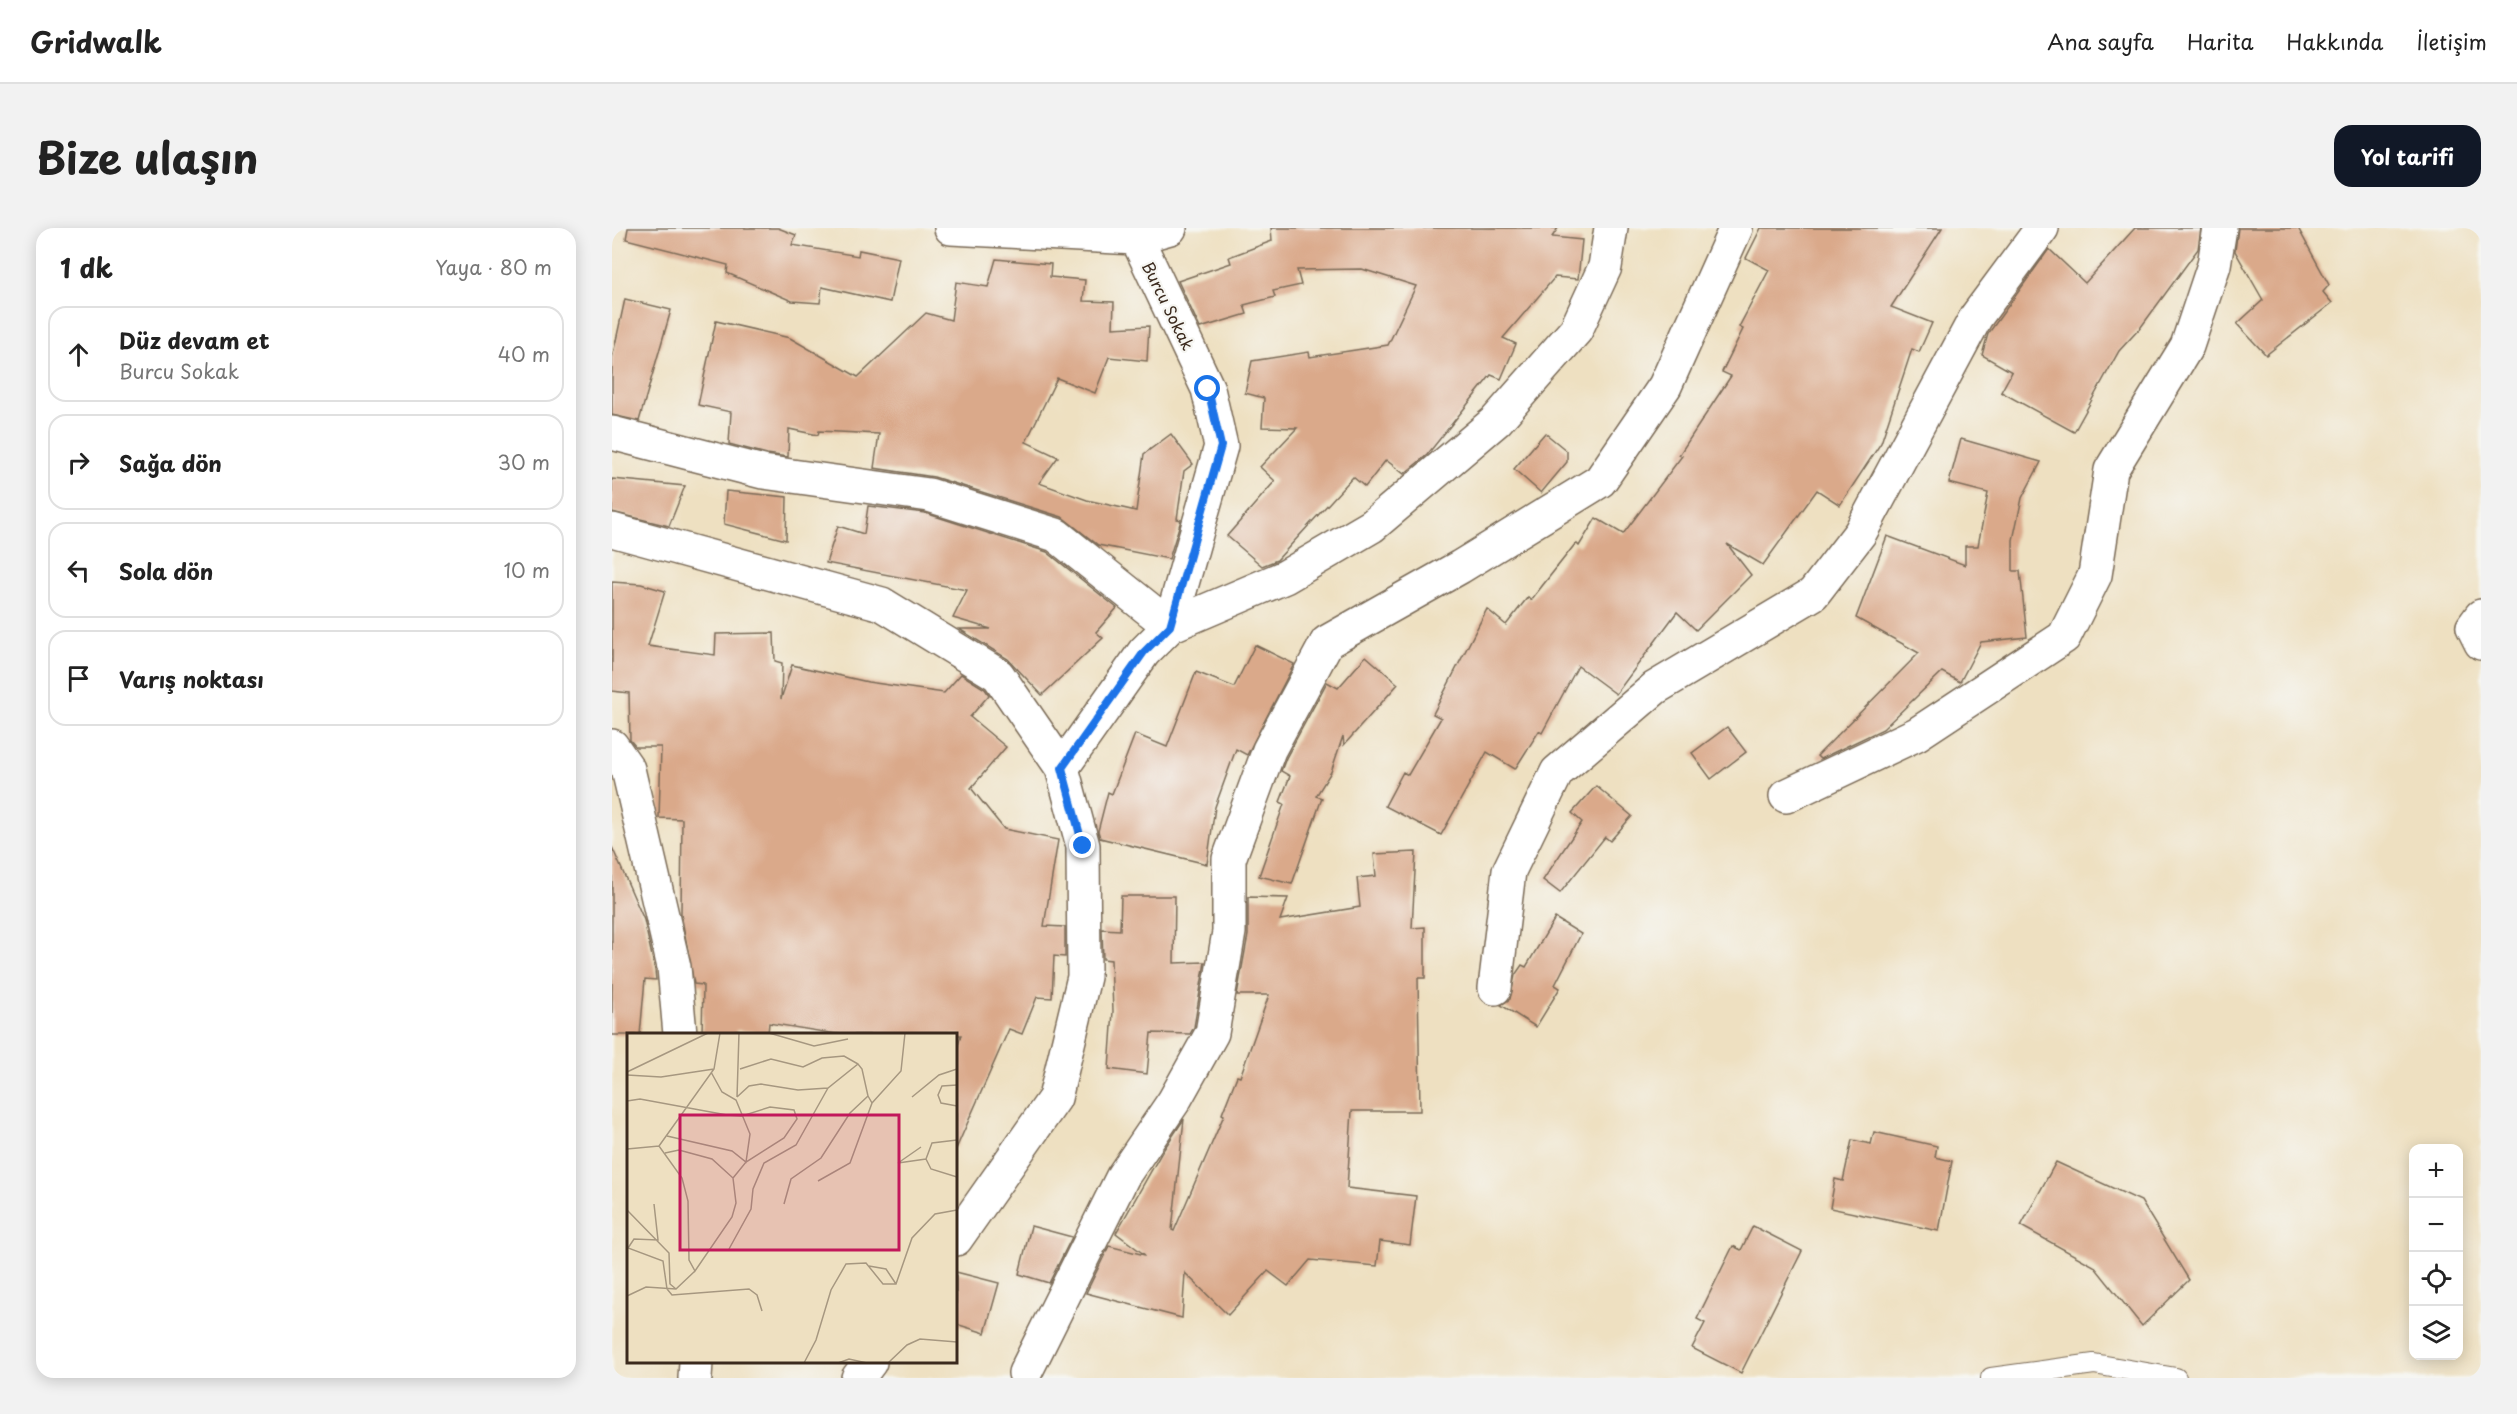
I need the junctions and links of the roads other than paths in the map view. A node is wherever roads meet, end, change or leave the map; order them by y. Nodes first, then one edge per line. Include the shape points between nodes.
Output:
1 (951, 228) edge
2 (1170, 228) edge
3 (1611, 228) edge
4 (1736, 228) edge
5 (2042, 228) edge
6 (2220, 228) edge
7 (1133, 233) edge
8 (612, 433) edge
9 (612, 530) edge
10 (2481, 616) edge
11 (1170, 626) junction
12 (2481, 643) edge
13 (612, 746) edge
14 (1062, 768) junction
15 (1786, 796) dead end
16 (1496, 988) dead end
17 (680, 1033) edge
18 (957, 1238) edge
19 (696, 1363) edge
20 (869, 1363) edge
21 (1025, 1373) dead end
22 (695, 1378) edge
23 (858, 1378) edge
24 (1991, 1378) edge
25 (2176, 1378) edge

1 - 7 street
2 - 7 street
3 - 11 street via 1605,267 1576,330 1496,421 1372,526 1285,577
4 - 21 street via 1665,386 1600,481 1327,642 1269,750 1229,859 1229,932 1212,1033 1174,1101 1122,1176
5 - 16 street via 1976,317 1860,533 1813,594 1655,688 1557,772 1509,871
6 - 15 street via 2214,265 2187,346 2111,470 2095,575 2064,637 1917,734
7 - 11 street, Burcu Sokak via 1208,389 1221,446
8 - 11 street via 763,472 929,495 1056,535
9 - 14 street via 882,604 998,675
10 - 12 street via 2473,627
11 - 14 street via 1144,652
13 - 17 street via 628,769 674,967
14 - 18 street via 1083,846 1084,977 1055,1098
19 - 22 street
20 - 23 street
24 - 25 lane via 2094,1364

